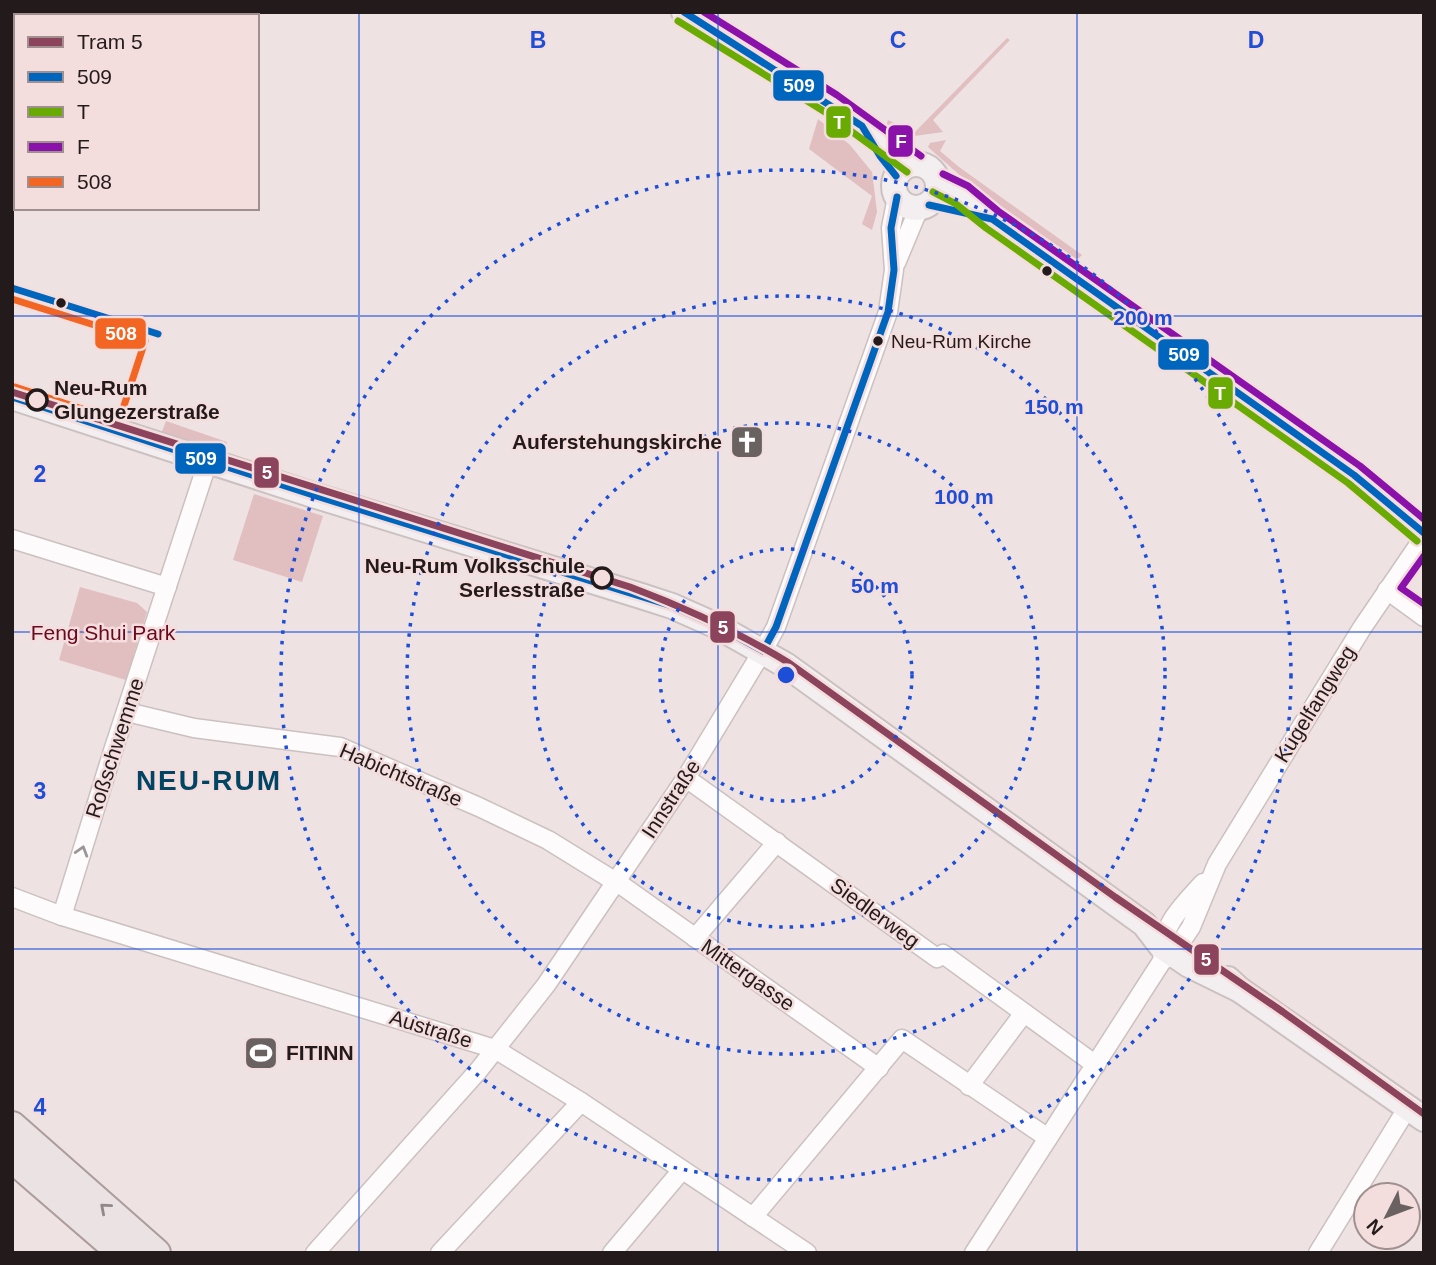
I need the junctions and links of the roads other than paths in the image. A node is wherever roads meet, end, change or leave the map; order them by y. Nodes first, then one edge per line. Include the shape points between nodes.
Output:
1 (688, 13) edge
2 (902, 179) junction
3 (929, 199) junction
4 (894, 270) junction
5 (12, 397) edge
6 (208, 461) junction
7 (1424, 535) edge
8 (12, 539) edge
9 (167, 587) junction
10 (1387, 590) junction
11 (1424, 617) edge
12 (763, 651) junction
13 (127, 712) junction
14 (686, 778) junction
15 (777, 842) junction
16 (617, 883) junction
17 (12, 897) edge
18 (62, 916) junction
19 (695, 938) junction
20 (1165, 943) junction
21 (1024, 1013) junction
22 (495, 1049) junction
23 (1096, 1065) junction
24 (879, 1068) junction
25 (969, 1086) junction
26 (581, 1102) junction
27 (1416, 1113) edge
28 (12, 1126) edge
29 (1048, 1138) junction
30 (12, 1158) edge
31 (682, 1170) junction
32 (753, 1217) junction
33 (122, 1253) edge
34 (156, 1253) edge
35 (315, 1253) edge
36 (440, 1253) edge
37 (612, 1253) edge
38 (807, 1253) edge
39 (974, 1253) edge
40 (1318, 1253) edge

1 - 2 street via 892,146
2 - 3 street via 907,206
2 - 3 street via 928,167 933,172
2 - 4 street, Innstraße via 891,228
3 - 4 street, Innstraße
3 - 7 street via 992,219 1354,475
4 - 12 street, Innstraße via 888,312 776,627
5 - 6 street
6 - 9 street, Roßschwemme
6 - 12 street via 672,606
7 - 10 street, Kugelfangweg
8 - 9 street
9 - 13 street, Roßschwemme
10 - 11 street
10 - 20 street, Kugelfangweg via 1211,873 1191,927
12 - 14 street, Innstraße
12 - 20 street
13 - 16 street, Habichtstraße via 194,727 340,747 479,807
18 -> 13 street, Roßschwemme
14 - 15 street, Siedlerweg
14 - 16 street, Innstraße
15 - 19 street
15 - 21 street, Siedlerweg via 937,958 943,954
16 - 19 street, Mittergasse
16 - 22 street, Innstraße
17 - 18 street, Austraße
18 - 22 street, Austraße
19 - 24 street, Mittergasse
20 - 23 street, Kugelfangweg
20 - 27 street via 1200,953 1240,990
21 - 23 street, Siedlerweg
21 - 25 street
22 - 26 street, Austraße
22 - 35 street, Innstraße
23 - 29 street, Kugelfangweg
24 - 25 street via 902,1039
24 - 32 street
25 - 29 street
26 - 31 street, Austraße
26 - 36 street
27 - 40 street
34 -> 28 main road
29 - 39 street, Kugelfangweg
30 - 33 main road
31 - 32 street, Austraße
31 - 37 street
32 - 38 street, Austraße

